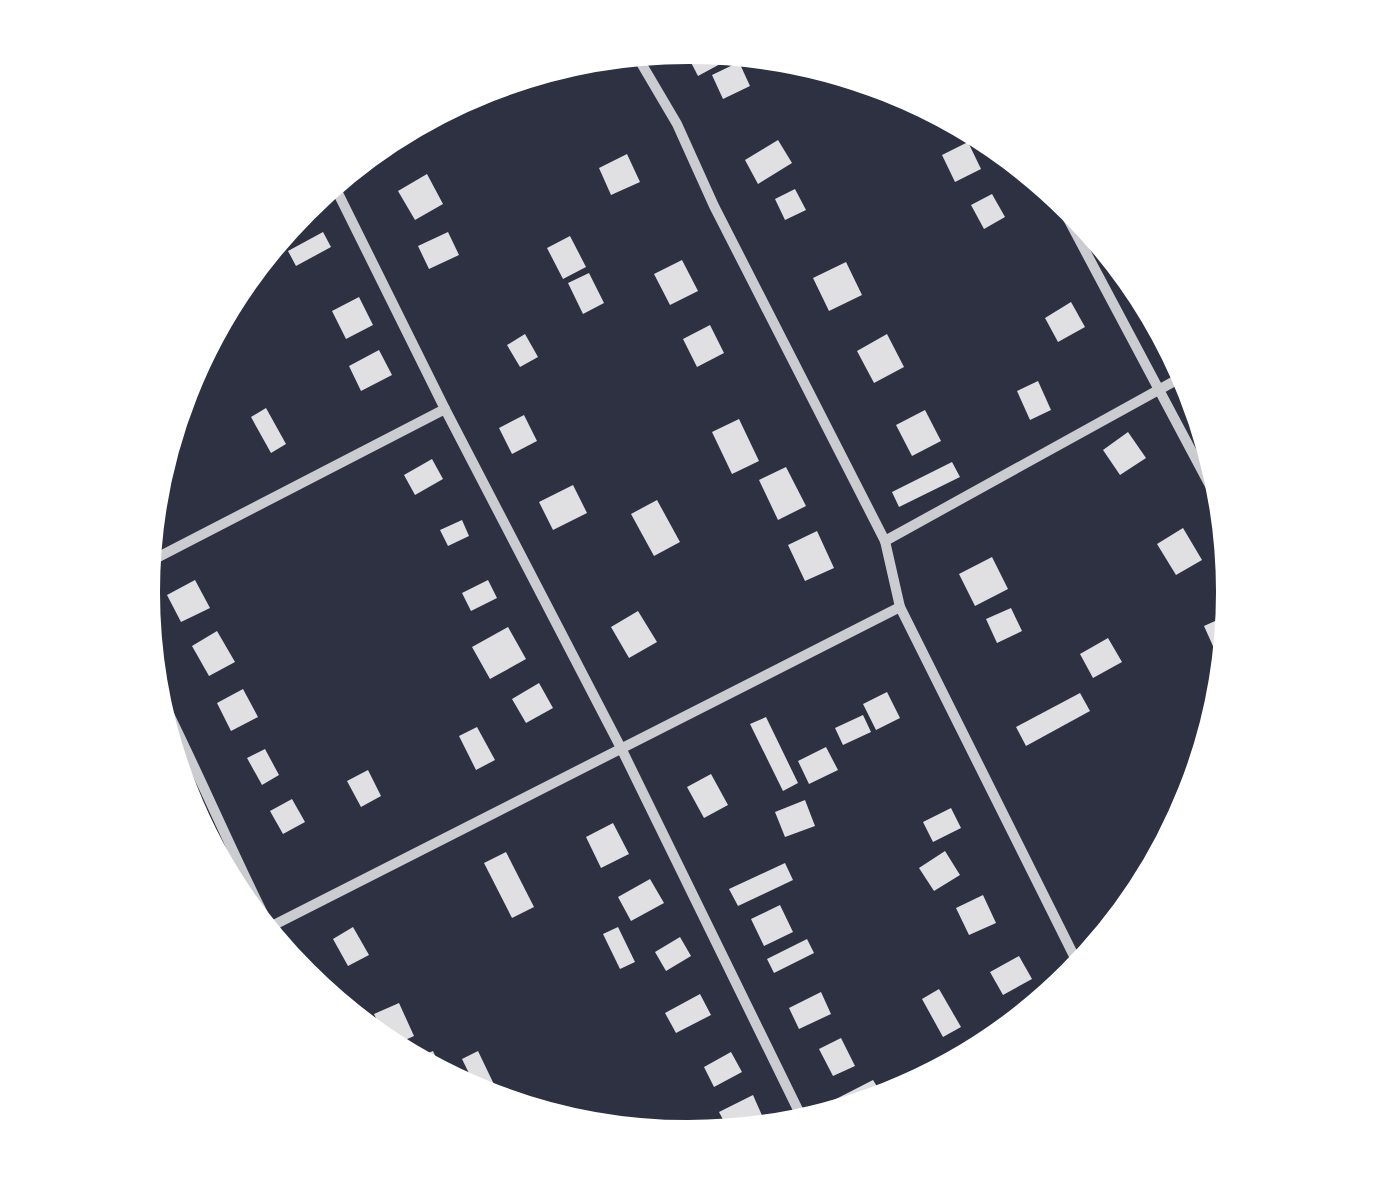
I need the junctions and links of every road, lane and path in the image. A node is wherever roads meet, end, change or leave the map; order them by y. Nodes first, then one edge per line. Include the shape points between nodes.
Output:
1 (639, 60) edge
2 (336, 190) edge
3 (1065, 213) edge
4 (1177, 379) edge
5 (1158, 388) junction
6 (444, 409) junction
7 (1212, 490) edge
8 (885, 541) junction
9 (155, 559) edge
10 (900, 607) junction
11 (167, 710) edge
12 (622, 750) junction
13 (256, 905) edge
14 (272, 926) edge
15 (1075, 959) edge
16 (801, 1113) edge

1 - 8 street
2 - 6 street
3 - 5 street
4 - 5 street
5 - 7 street
5 - 8 street
6 - 9 street
6 - 12 street
8 - 10 street
10 - 12 street
10 - 15 street
11 - 13 street
12 - 14 street
12 - 16 street

